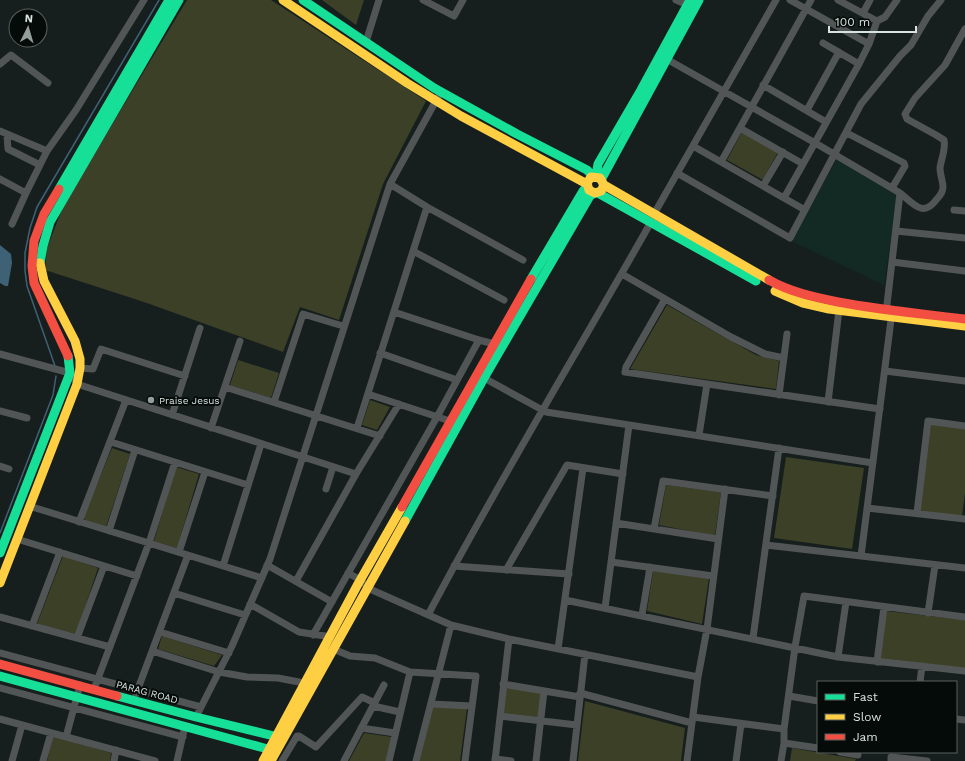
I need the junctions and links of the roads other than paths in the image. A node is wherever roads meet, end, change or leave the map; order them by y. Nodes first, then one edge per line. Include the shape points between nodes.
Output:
1 (144, 0) edge
2 (169, 0) edge
3 (179, 0) edge
4 (283, 0) edge
5 (303, 0) edge
6 (379, 0) edge
7 (423, 0) edge
8 (463, 0) edge
9 (676, 0) edge
10 (699, 0) edge
11 (776, 0) edge
12 (790, 0) edge
13 (811, 0) edge
14 (870, 0) edge
15 (897, 0) edge
16 (941, 0) edge
17 (841, 1) edge
18 (689, 2) edge
19 (805, 8) junction
20 (863, 13) junction
21 (877, 21) junction
22 (964, 33) edge
23 (366, 42) junction
24 (823, 44) dead end
25 (869, 44) junction
26 (839, 52) junction
27 (663, 56) junction
28 (0, 64) edge
29 (859, 64) junction
30 (48, 83) dead end
31 (763, 85) junction
32 (724, 91) junction
33 (441, 92) junction
34 (436, 100) junction
35 (752, 107) junction
36 (806, 110) junction
37 (826, 122) junction
38 (740, 128) junction
39 (0, 132) edge
40 (847, 133) junction
41 (7, 134) junction
42 (815, 143) junction
43 (693, 146) junction
44 (47, 151) junction
45 (783, 152) junction
46 (835, 155) junction
47 (721, 162) junction
48 (803, 164) junction
49 (40, 165) junction
50 (677, 173) junction
51 (0, 179) edge
52 (599, 179) junction
53 (390, 184) junction
54 (587, 186) junction
55 (763, 186) junction
56 (892, 188) junction
57 (26, 193) junction
58 (597, 193) junction
59 (900, 194) junction
60 (784, 198) junction
61 (426, 207) junction
62 (805, 210) junction
63 (954, 210) dead end
64 (965, 211) edge
65 (653, 218) junction
66 (12, 224) dead end
67 (896, 231) junction
68 (965, 238) edge
69 (413, 251) junction
70 (523, 260) dead end
71 (892, 262) junction
72 (965, 271) edge
73 (622, 274) junction
74 (665, 299) junction
75 (504, 300) dead end
76 (813, 301) junction
77 (839, 310) junction
78 (394, 312) junction
79 (889, 313) junction
80 (965, 319) edge
81 (344, 326) junction
82 (965, 326) edge
83 (200, 328) dead end
84 (787, 334) dead end
85 (479, 340) junction
86 (240, 341) dead end
87 (498, 345) junction
88 (380, 353) junction
89 (0, 354) edge
90 (784, 358) junction
91 (80, 368) junction
92 (885, 371) junction
93 (70, 373) junction
94 (185, 376) junction
95 (484, 378) junction
96 (457, 380) junction
97 (965, 382) edge
98 (77, 384) junction
99 (707, 384) junction
100 (225, 387) junction
101 (368, 394) junction
102 (779, 395) junction
103 (126, 400) junction
104 (274, 402) junction
105 (828, 402) junction
106 (399, 404) junction
107 (880, 409) junction
108 (542, 410) junction
109 (0, 411) edge
110 (172, 415) junction
111 (315, 416) junction
112 (437, 417) junction
113 (27, 418) dead end
114 (454, 423) junction
115 (629, 425) junction
116 (965, 426) edge
117 (211, 428) junction
118 (357, 428) junction
119 (699, 435) junction
120 (380, 436) junction
121 (111, 442) junction
122 (262, 444) junction
123 (779, 448) junction
124 (135, 450) junction
125 (302, 457) junction
126 (175, 462) junction
127 (873, 463) junction
128 (0, 466) edge
129 (333, 467) junction
130 (584, 468) junction
131 (9, 469) dead end
132 (205, 472) junction
133 (356, 474) junction
134 (622, 474) junction
135 (248, 485) junction
136 (326, 489) dead end
137 (725, 490) junction
138 (773, 496) junction
139 (29, 506) junction
140 (867, 508) junction
141 (917, 513) junction
142 (965, 519) edge
143 (79, 522) junction
144 (616, 523) junction
145 (654, 529) junction
146 (109, 531) junction
147 (386, 534) junction
148 (17, 539) junction
149 (718, 539) junction
150 (149, 543) junction
151 (392, 544) junction
152 (766, 545) junction
153 (60, 552) junction
154 (179, 552) junction
155 (0, 553) edge
156 (188, 555) junction
157 (861, 556) junction
158 (611, 562) junction
159 (267, 565) junction
160 (935, 565) junction
161 (104, 566) junction
162 (223, 566) junction
163 (454, 566) junction
164 (650, 567) junction
165 (965, 568) edge
166 (506, 570) junction
167 (569, 574) junction
168 (137, 576) junction
169 (352, 576) junction
170 (713, 576) junction
171 (262, 578) junction
172 (296, 581) junction
173 (0, 583) edge
174 (372, 590) junction
175 (174, 593) junction
176 (565, 600) junction
177 (332, 602) junction
178 (846, 602) junction
179 (250, 604) junction
180 (884, 607) junction
181 (605, 608) junction
182 (928, 613) junction
183 (245, 615) junction
184 (428, 615) junction
185 (642, 615) junction
186 (965, 617) edge
187 (0, 618) edge
188 (451, 625) junction
189 (32, 626) junction
190 (707, 629) junction
191 (160, 632) junction
192 (313, 635) junction
193 (325, 636) junction
194 (77, 638) junction
195 (753, 638) junction
196 (509, 639) junction
197 (110, 647) junction
198 (795, 647) junction
199 (558, 649) junction
200 (152, 651) junction
201 (338, 651) junction
202 (0, 653) edge
203 (229, 653) junction
204 (585, 654) junction
205 (838, 657) junction
206 (876, 662) junction
207 (0, 664) edge
208 (922, 666) junction
209 (965, 671) edge
210 (219, 672) junction
211 (410, 672) junction
212 (439, 674) junction
213 (0, 676) edge
214 (698, 677) junction
215 (97, 679) junction
216 (920, 681) edge
217 (300, 682) junction
218 (503, 684) junction
219 (14, 685) junction
220 (80, 685) junction
221 (384, 685) dead end
222 (0, 688) edge
223 (94, 689) junction
224 (138, 690) junction
225 (544, 691) junction
226 (580, 695) junction
227 (789, 696) junction
228 (134, 700) junction
229 (817, 701) edge
230 (75, 702) junction
231 (374, 704) junction
232 (431, 704) junction
233 (472, 706) junction
234 (201, 707) junction
235 (400, 712) junction
236 (500, 716) junction
237 (196, 717) junction
238 (0, 719) edge
239 (692, 720) junction
240 (540, 721) junction
241 (741, 724) junction
242 (22, 725) junction
243 (577, 725) junction
244 (361, 728) junction
245 (784, 729) junction
246 (184, 731) junction
247 (51, 733) junction
248 (271, 734) junction
249 (395, 734) junction
250 (66, 737) junction
251 (289, 741) junction
252 (784, 743) junction
253 (264, 748) junction
254 (817, 748) edge
255 (116, 750) junction
256 (844, 753) edge
257 (858, 756) edge
258 (280, 759) edge
259 (146, 760) edge
260 (495, 760) edge
261 (12, 761) edge
262 (42, 761) edge
263 (114, 761) edge
264 (155, 761) edge
265 (177, 761) edge
266 (257, 761) edge
267 (263, 761) edge
268 (271, 761) edge
269 (344, 761) edge
270 (389, 761) edge
271 (416, 761) edge
272 (465, 761) edge
273 (511, 761) edge
274 (536, 761) edge
275 (573, 761) edge
276 (687, 761) edge
277 (736, 761) edge
278 (781, 761) edge
279 (891, 761) edge
280 (927, 761) edge

1 - 44 street via 76,110
2 - 93 street via 44,214 34,241 34,283 70,356
3 - 91 street via 50,222 42,246 40,266 44,281 75,341
4 - 34 street
5 - 23 street
6 - 23 street
7 - 8 street via 454,16
9 - 18 street
10 - 27 street
11 - 32 street
12 - 19 street
13 - 19 street
14 - 20 street
15 - 21 street via 885,17
16 - 40 street via 911,45 861,104
17 - 20 street
18 - 27 street
19 - 25 street
19 - 31 street
20 - 21 street
21 - 25 street
22 - 59 street via 945,65 915,98 905,114 907,119 944,140 940,173 943,191 927,209 921,209
23 - 33 street
24 - 26 street
25 - 29 street
26 - 29 street
26 - 36 street
27 - 32 street
27 - 52 street via 629,131
28 - 30 street via 11,55
29 - 37 street
31 - 35 street
31 - 36 street
32 - 35 street
32 - 43 street
33 - 34 street
33 - 52 street via 587,170
34 - 53 street
34 - 54 street
35 - 38 street
35 - 42 street
36 - 37 street
37 - 42 street
38 - 45 street
38 - 47 street
39 - 41 street
40 - 46 street
40 - 56 street via 904,164
41 - 44 street
41 - 49 street via 8,149
42 - 46 street
42 - 48 street
43 - 47 street
43 - 50 street
44 - 49 street
45 - 48 street
45 - 55 street
46 - 56 street
46 - 62 street
47 - 55 street
48 - 60 street
49 - 57 street
50 - 62 street via 790,238
50 - 65 street
51 - 57 street
52 - 54 street via 589,178
52 - 58 street via 601,191
52 - 65 street
53 - 61 street
53 - 81 street
54 - 58 street via 590,192
54 - 87 street via 516,304
55 - 60 street
56 - 59 street
57 - 66 street
58 - 65 street
58 - 87 street via 590,196
59 - 67 street
60 - 62 street
61 - 69 street
61 - 70 street
63 - 64 street
65 - 73 street
65 - 76 street via 781,287
67 - 68 street
67 - 71 street
69 - 75 street
69 - 78 street
71 - 72 street
71 - 79 street
73 - 74 street
73 - 108 street
74 - 90 street via 765,354
74 - 99 street via 625,372
76 - 77 street
76 - 79 street via 839,303
77 - 79 street
77 - 105 street
78 - 85 street
78 - 88 street
79 - 80 street
79 - 82 street
79 - 92 street
81 - 104 street via 303,314
81 - 111 street
83 - 94 street
84 - 90 street
85 - 87 street
85 - 96 street
86 - 100 street
87 - 95 street
87 - 114 street via 478,374
88 - 96 street
88 - 101 street
89 - 93 street
90 - 102 street
91 - 94 street via 93,369 101,348
91 - 98 street
92 - 97 street
92 - 107 street
93 - 98 street
93 - 155 street
94 - 110 street
95 - 108 street
95 - 114 street
96 - 112 street
98 - 103 street
98 - 139 street
99 - 102 street
99 - 119 street
100 - 104 street
100 - 117 street
101 - 106 street
101 - 118 street
102 - 105 street
103 - 110 street
103 - 121 street
104 - 111 street
105 - 107 street
106 - 112 street
106 - 120 street
107 - 127 street
108 - 115 street
108 - 163 street
109 - 113 street
110 - 117 street
111 - 118 street
111 - 125 street
112 - 114 street
112 - 169 street
114 - 147 street
114 - 151 street
115 - 119 street
115 - 134 street
116 - 141 street via 928,421
117 - 122 street
118 - 120 street
119 - 123 street
120 - 133 street
121 - 124 street
121 - 143 street
122 - 125 street
122 - 135 street
123 - 127 street
123 - 138 street
124 - 126 street
124 - 146 street
125 - 129 street
125 - 159 street
126 - 132 street
126 - 150 street
127 - 140 street
128 - 131 street
129 - 133 street
129 - 136 street
130 - 134 street
130 - 166 street via 567,465
130 - 167 street
132 - 135 street
132 - 154 street
133 - 172 street
134 - 144 street
135 - 162 street
137 - 138 street
137 - 145 street via 663,481
137 - 149 street
138 - 152 street
139 - 143 street
139 - 148 street
140 - 141 street
140 - 157 street
141 - 142 street
143 - 146 street
144 - 145 street
144 - 158 street
145 - 149 street
146 - 150 street
147 - 169 street via 377,540
147 - 267 street
148 - 153 street
148 - 173 street
149 - 170 street
150 - 154 street
150 - 168 street
151 - 174 street via 387,561
151 - 268 street
152 - 157 street
152 - 195 street
153 - 161 street
153 - 189 street
154 - 156 street
156 - 162 street
156 - 175 street
157 - 160 street
158 - 164 street
158 - 181 street
159 - 171 street
159 - 172 street
160 - 165 street
160 - 182 street
161 - 168 street
161 - 194 street
162 - 171 street
163 - 166 street
163 - 184 street
164 - 170 street
164 - 185 street
166 - 167 street
167 - 176 street
168 - 197 street
169 - 174 street
169 - 177 street
169 - 193 street
170 - 190 street
171 - 179 street
172 - 177 street
174 - 184 street
174 - 201 street
175 - 183 street
175 - 191 street
176 - 181 street
176 - 199 street
177 - 192 street
178 - 180 street
178 - 198 street via 804,596
178 - 205 street
179 - 183 street
179 - 192 street via 299,632
180 - 182 street
180 - 206 street
181 - 185 street
182 - 186 street
183 - 203 street
184 - 188 street
185 - 190 street
187 - 189 street
188 - 196 street
188 - 212 street
189 - 194 street
190 - 195 street
190 - 214 street
191 - 200 street
191 - 203 street
192 - 193 street
193 - 217 street
194 - 197 street
195 - 198 street
196 - 199 street
196 - 218 street
197 - 215 street
198 - 205 street
198 - 227 street
199 - 204 street
200 - 210 street
200 - 224 street
201 - 211 street via 350,656 375,658
201 - 251 street
202 - 215 street
203 - 210 street
204 - 214 street
204 - 226 street
205 - 206 street
206 - 208 street
207 - 220 street, PARAG ROAD
208 - 209 street
208 - 216 street
210 - 217 street via 247,678 278,678
210 - 234 street
211 - 212 street
211 - 235 street
212 - 232 street
212 - 233 street via 476,676
213 - 219 street
214 - 239 street
215 - 223 street
215 - 224 street
217 - 248 street
218 - 225 street
218 - 236 street
219 - 222 street
219 - 230 street
220 - 223 street, PARAG ROAD
220 - 230 street
221 - 231 street
223 - 228 street, PARAG ROAD
224 - 228 street
224 - 234 street
225 - 226 street
225 - 240 street
226 - 239 street
226 - 243 street
227 - 229 street
227 - 245 street
228 - 237 street, PARAG ROAD
230 - 246 street
230 - 250 street
231 - 235 street
231 - 244 street
231 - 258 street via 362,697 316,747 297,736
232 - 233 street
232 - 271 street
233 - 272 street
234 - 237 street
235 - 249 street
236 - 240 street
236 - 260 street
237 - 248 street, PARAG ROAD
238 - 242 street
239 - 241 street
239 - 276 street
240 - 243 street
240 - 274 street
241 - 245 street
241 - 277 street
242 - 247 street
242 - 261 street
243 - 275 street
244 - 249 street
244 - 269 street
245 - 252 street
246 - 253 street
246 - 265 street
247 - 250 street
247 - 262 street
248 - 251 street, PARAG ROAD
248 - 253 street
249 - 270 street
250 - 255 street
251 - 258 street
252 - 254 street
252 - 278 street
253 - 258 street
253 - 266 street
255 - 259 street
255 - 263 street
256 - 257 street
259 - 264 street
260 - 273 street
279 - 280 street via 891,757

